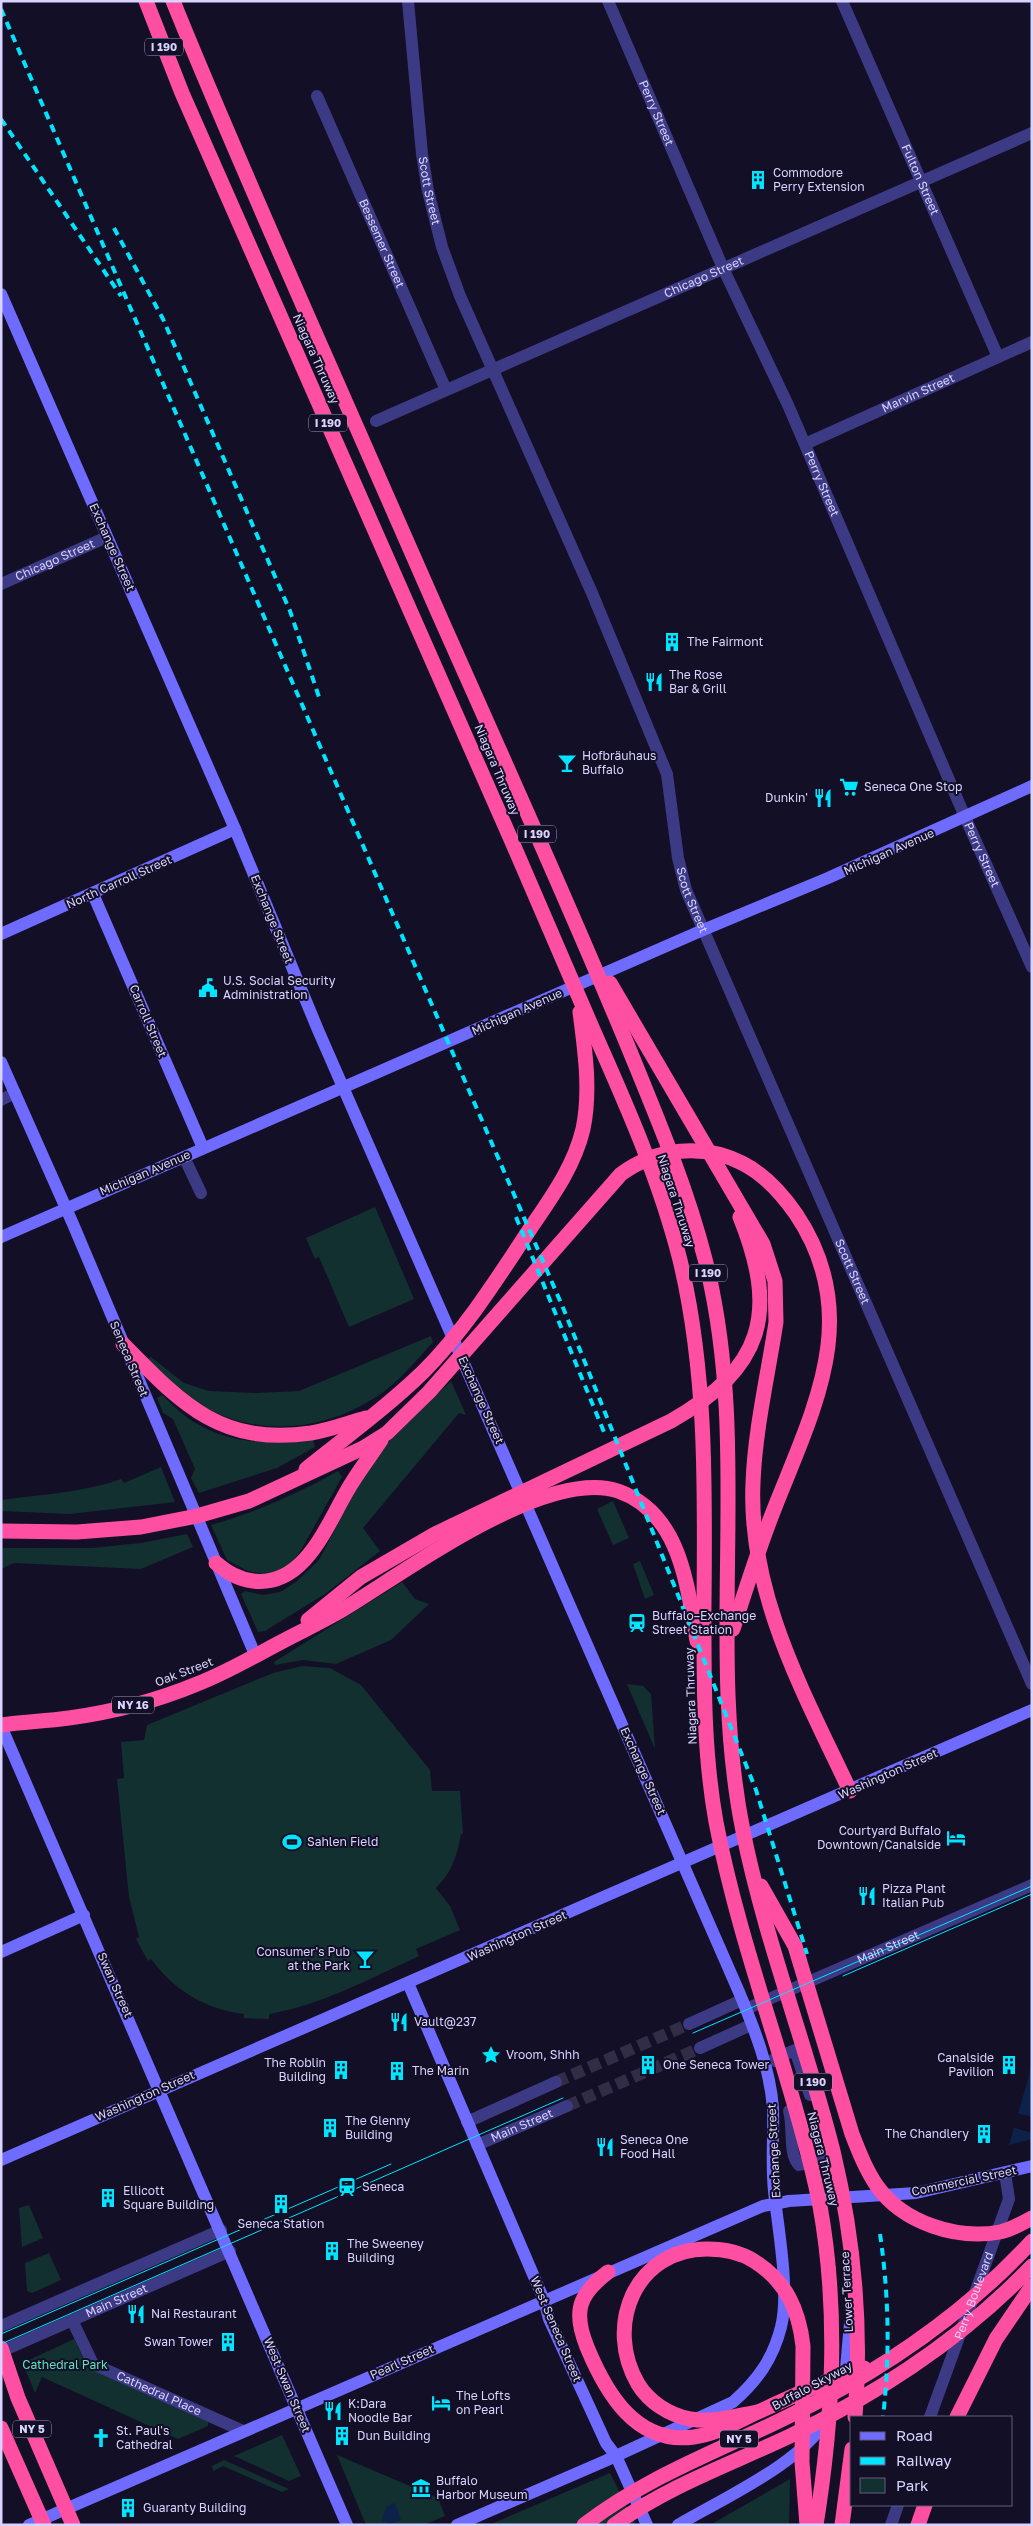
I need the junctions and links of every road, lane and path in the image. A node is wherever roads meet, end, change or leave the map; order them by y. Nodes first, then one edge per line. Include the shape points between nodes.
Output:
1 (146, 1) edge
2 (173, 1) edge
3 (408, 1) edge
4 (608, 1) edge
5 (842, 1) edge
6 (317, 96) dead end
7 (1032, 133) edge
8 (921, 181) junction
9 (723, 268) junction
10 (1, 294) edge
11 (1032, 342) edge
12 (998, 357) junction
13 (492, 371) junction
14 (446, 390) junction
15 (376, 421) dead end
16 (805, 444) junction
17 (107, 537) junction
18 (1, 584) edge
19 (1032, 786) edge
20 (965, 817) junction
21 (236, 828) junction
22 (93, 894) junction
23 (578, 927) junction
24 (703, 930) junction
25 (1, 934) edge
26 (1032, 966) edge
27 (578, 996) junction
28 (1, 1062) edge
29 (15, 1093) junction
30 (1, 1100) edge
31 (203, 1148) junction
32 (184, 1156) junction
33 (717, 1166) junction
34 (200, 1193) dead end
35 (66, 1208) junction
36 (1, 1237) edge
37 (123, 1344) junction
38 (372, 1416) junction
39 (387, 1433) junction
40 (289, 1482) junction
41 (1, 1531) edge
42 (216, 1563) junction
43 (282, 1641) junction
44 (728, 1641) junction
45 (256, 1656) junction
46 (704, 1675) junction
47 (1032, 1684) edge
48 (1032, 1710) edge
49 (1, 1726) edge
50 (850, 1791) junction
51 (683, 1863) junction
52 (752, 1869) junction
53 (1032, 1885) edge
54 (1032, 1894) edge
55 (84, 1915) junction
56 (1, 1952) edge
57 (408, 1983) junction
58 (747, 2013) junction
59 (689, 2024) tunnel mouth
60 (700, 2048) tunnel mouth
61 (556, 2082) tunnel mouth
62 (160, 2089) junction
63 (567, 2106) tunnel mouth
64 (469, 2126) junction
65 (477, 2145) junction
66 (828, 2158) junction
67 (1, 2160) edge
68 (1032, 2166) edge
69 (1005, 2173) junction
70 (838, 2198) junction
71 (776, 2202) junction
72 (1032, 2218) edge
73 (221, 2230) junction
74 (1032, 2241) edge
75 (228, 2247) junction
76 (1032, 2266) edge
77 (608, 2272) junction
78 (1032, 2286) edge
79 (544, 2300) junction
80 (72, 2320) junction
81 (1, 2326) edge
82 (2, 2350) edge
83 (896, 2355) junction
84 (296, 2408) junction
85 (757, 2412) junction
86 (855, 2416) edge
87 (930, 2416) edge
88 (958, 2416) edge
89 (1, 2428) edge
90 (243, 2431) junction
91 (616, 2456) junction
92 (850, 2464) edge
93 (898, 2506) edge
94 (925, 2506) edge
95 (66, 2508) junction
96 (38, 2523) edge
97 (73, 2525) edge
98 (348, 2525) edge
99 (457, 2525) edge
100 (584, 2525) edge
101 (614, 2525) edge
102 (647, 2525) edge
103 (678, 2525) edge
104 (807, 2525) edge
105 (816, 2525) edge
106 (842, 2525) edge
107 (891, 2525) edge
108 (918, 2525) edge

1 - 27 highway, Niagara Thruway / I 190 via 182,93
2 - 23 highway, Niagara Thruway / I 190 via 267,224
3 - 13 street, Scott Street via 422,154 437,228 460,296
4 - 9 street, Perry Street
5 - 8 street, Fulton Street
6 - 14 street, Bessemer Street
7 - 8 street, Chicago Street
8 - 9 street, Chicago Street
8 - 12 street, Fulton Street
9 - 13 street, Chicago Street
9 - 16 street, Perry Street
10 - 17 street, Exchange Street
11 - 12 street, Marvin Street
12 - 16 street, Marvin Street
13 - 14 street, Chicago Street
13 - 24 street, Scott Street via 592,594 667,774 678,858 686,890
14 - 15 street, Chicago Street
16 - 20 street, Perry Street
17 - 18 street, Chicago Street
17 - 21 street, Exchange Street
19 - 20 street, Michigan Avenue
20 - 24 street, Michigan Avenue
20 - 26 street, Perry Street
21 - 22 street, North Carroll Street
21 - 51 street, Exchange Street via 318,1030
22 - 25 street, North Carroll Street
22 - 31 street, Carroll Street
23 - 33 highway
23 - 44 highway, Niagara Thruway / I 190 via 675,1160 714,1298 727,1428
24 - 31 street, Michigan Avenue
24 - 47 street, Scott Street
27 - 38 highway via 587,1078 583,1129 561,1182 461,1329 424,1370
27 - 46 highway, Niagara Thruway / I 190 via 638,1134 661,1197 680,1260 691,1317 703,1436
28 - 29 street, Seneca Street
29 - 30 street
29 - 35 street, Seneca Street
31 - 32 street, Michigan Avenue
32 - 34 street
32 - 35 street, Michigan Avenue
33 - 43 highway via 743,1227 759,1281 759,1325 738,1366 701,1401 672,1421 468,1517 361,1578
33 - 50 highway via 763,1244 775,1281 776,1322 753,1482 759,1559 772,1614 789,1661
35 - 36 street, Michigan Avenue
35 - 37 street, Seneca Street
37 - 38 highway via 181,1401 213,1422 239,1430 288,1436
37 - 42 street, Seneca Street
38 - 40 highway
39 - 40 highway via 351,1454
39 - 42 highway via 313,1548 295,1570 262,1582 236,1578
39 - 44 highway via 429,1392 605,1191 631,1167 658,1155 681,1151 710,1151 746,1165 767,1180 787,1201 806,1229 829,1301 829,1350 810,1417
40 - 41 highway via 249,1501 212,1513 141,1527 77,1532
42 - 45 street, Seneca Street
43 - 45 highway, Oak Street
43 - 46 highway via 341,1611 444,1546 507,1513 574,1488 596,1487 618,1491 639,1502 660,1520 670,1536 686,1582
44 - 52 highway, Niagara Thruway / I 190 via 736,1784
45 - 49 highway, Oak Street / NY 16 via 196,1684 110,1712
46 - 105 highway, Niagara Thruway / I 190 via 710,1782 729,1886 807,2146 827,2254 832,2367 828,2440
48 - 50 street, Washington Street
49 - 55 street, Swan Street / NY 16
50 - 51 street, Washington Street
51 - 57 street, Washington Street
51 - 58 street, Exchange Street
52 - 72 highway via 795,1946 852,2134 860,2156 878,2187 912,2217 947,2231 968,2234 1002,2232
52 - 86 highway, Niagara Thruway / I 190 via 821,2106 844,2206 856,2300 858,2374
53 - 58 street, Main Street
54 - 58 street, Main Street
55 - 56 street
55 - 62 street, Swan Street
57 - 62 street, Washington Street
57 - 64 street
58 - 59 street, Main Street
58 - 60 street, Main Street
58 - 71 street, Exchange Street via 770,2091
61 - 64 street
62 - 67 street, Washington Street
62 - 73 street, Swan Street
63 - 65 street, Main Street
64 - 65 street, West Seneca Street
65 - 79 street, West Seneca Street
66 - 66 street, Lower Terrace via 815,2109 795,2050 774,2059 793,2124 792,2155 799,2165
66 - 70 street, Lower Terrace
68 - 69 street, Commercial Street
69 - 70 street, Commercial Street via 916,2193
69 - 87 street, Perry Boulevard via 1009,2200
70 - 71 street, Commercial Street
70 - 103 street, Lower Terrace via 850,2283 850,2332 846,2368 826,2420 814,2436 783,2464
71 - 77 street, Pearl Street
71 - 91 street, Exchange Street via 784,2300 782,2325 767,2365 749,2388 732,2402
73 - 75 street, Swan Street
73 - 81 street, Main Street
74 - 83 highway, Buffalo Skyway / NY 5 via 968,2301
75 - 80 street, Main Street
75 - 84 street, West Swan Street
76 - 101 highway, NY 5 via 953,2338 895,2378 808,2427 681,2485
77 - 79 street, Pearl Street
77 - 85 highway via 584,2296 578,2319 602,2380 628,2416 644,2428 669,2437 694,2437
78 - 88 highway via 996,2340
79 - 84 street, Pearl Street
79 - 91 street, West Seneca Street via 549,2318 606,2443
80 - 82 street, Main Street
80 - 90 street, Cathedral Place via 93,2364
82 - 95 highway, NY 5 via 18,2398
83 - 85 highway
83 - 100 highway, Buffalo Skyway / NY 5 via 813,2404 654,2479
84 - 90 street, Pearl Street
84 - 98 street, West Swan Street
85 - 104 highway via 711,2420 690,2419 664,2409 643,2392 625,2356 622,2335 625,2312 634,2291 646,2275 664,2261 700,2249 736,2252 763,2267 789,2295 801,2327 803,2346 802,2462
89 - 96 highway
90 - 95 street, Pearl Street
91 - 99 street, Exchange Street
91 - 102 street, West Seneca Street
92 - 106 highway
93 - 107 street
94 - 108 highway
95 - 96 street, Pearl Street
95 - 97 highway, NY 5

